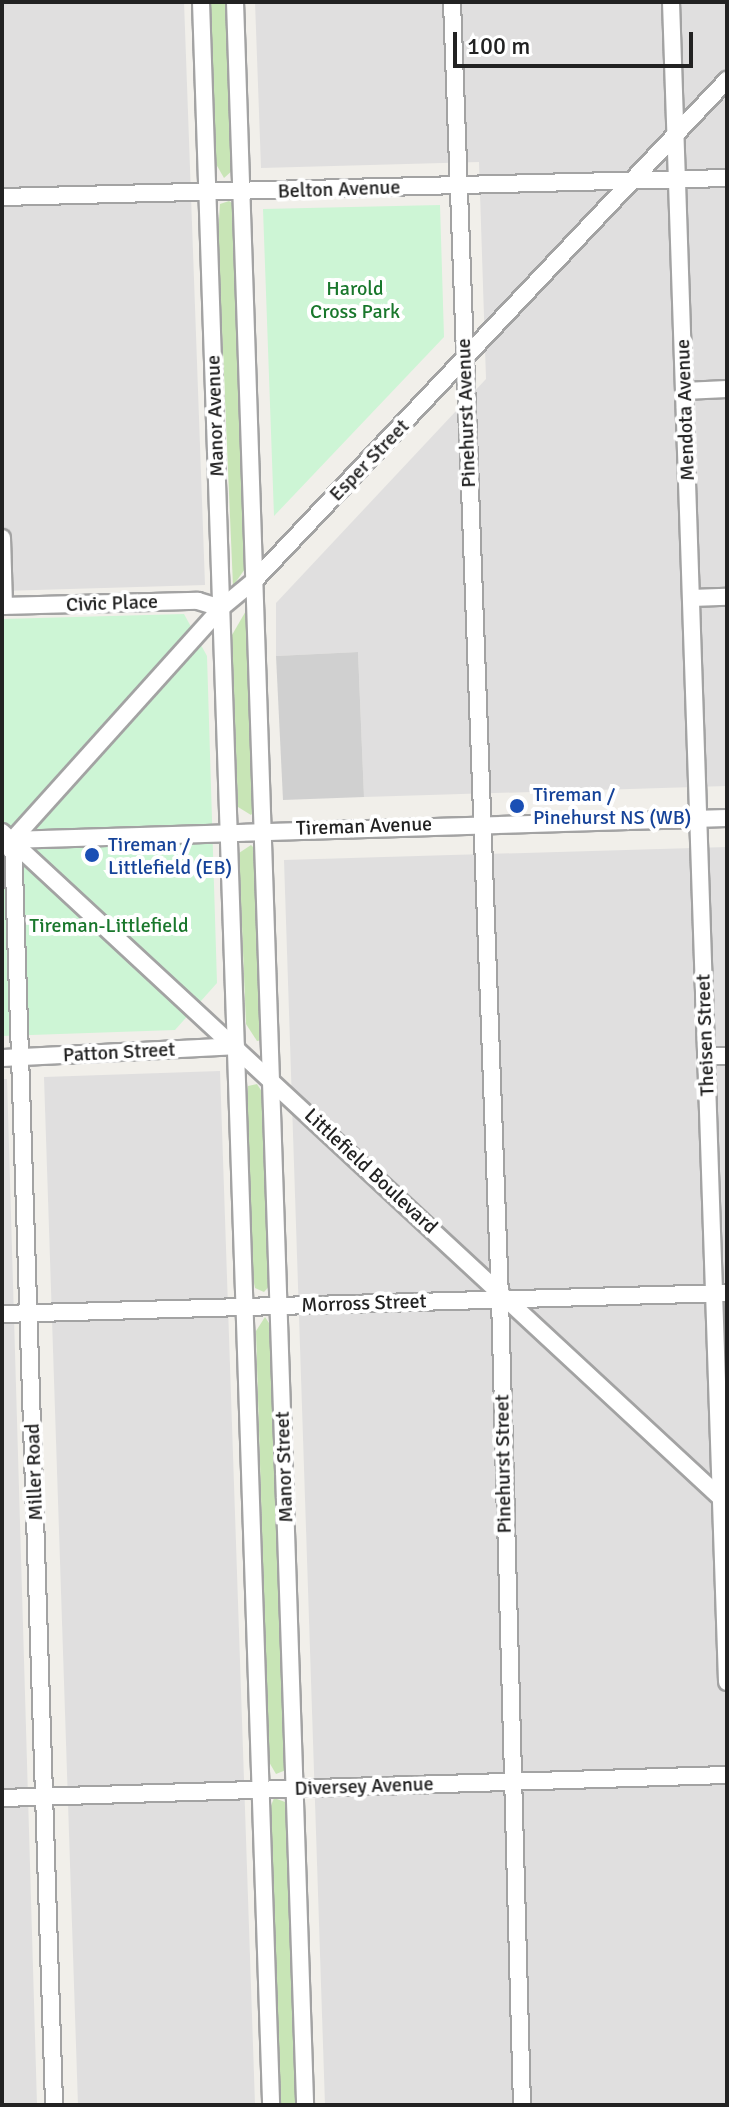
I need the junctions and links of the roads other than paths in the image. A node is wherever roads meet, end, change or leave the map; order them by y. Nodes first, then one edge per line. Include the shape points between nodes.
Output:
1 (201, 2) edge
2 (235, 2) edge
3 (452, 2) edge
4 (671, 2) edge
5 (727, 80) edge
6 (675, 136) junction
7 (727, 178) edge
8 (677, 179) junction
9 (633, 180) junction
10 (458, 185) junction
11 (242, 191) junction
12 (208, 192) junction
13 (2, 197) edge
14 (464, 360) junction
15 (727, 389) edge
16 (684, 391) junction
17 (2, 538) edge
18 (255, 580) junction
19 (727, 597) edge
20 (691, 598) junction
21 (3, 606) edge
22 (221, 608) junction
23 (727, 818) edge
24 (698, 819) junction
25 (481, 823) junction
26 (2, 824) edge
27 (263, 829) junction
28 (229, 830) junction
29 (5, 841) edge
30 (236, 1046) junction
31 (706, 1056) junction
32 (727, 1056) edge
33 (2, 1058) edge
34 (19, 1058) junction
35 (271, 1079) junction
36 (720, 1293) edge
37 (500, 1298) junction
38 (279, 1306) junction
39 (247, 1307) junction
40 (29, 1313) junction
41 (2, 1314) edge
42 (724, 1501) edge
43 (727, 1682) edge
44 (727, 1775) edge
45 (511, 1781) junction
46 (295, 1788) junction
47 (260, 1789) junction
48 (44, 1796) junction
49 (2, 1798) edge
50 (54, 2105) edge
51 (271, 2105) edge
52 (305, 2105) edge
53 (522, 2105) edge

1 - 12 street, Manor Avenue
2 - 11 street, Manor Avenue
3 - 10 street, Pinehurst Avenue
4 - 6 street, Mendota Avenue
5 - 6 street, Esper Street
6 - 8 street, Mendota Avenue
6 - 9 street, Esper Street
7 - 8 street, Belton Avenue
8 - 9 street, Belton Avenue
8 - 16 street, Mendota Avenue
9 - 10 street, Belton Avenue
9 - 14 street, Esper Street
10 - 11 street, Belton Avenue
10 - 14 street, Pinehurst Avenue
11 - 12 street, Belton Avenue
11 - 18 street, Manor Avenue
12 - 13 street, Belton Avenue
12 - 22 street, Manor Avenue
14 - 18 street, Esper Street
14 - 25 street, Pinehurst Avenue
15 - 16 street
16 - 20 street, Mendota Avenue
17 - 21 street
18 - 22 street, Esper Street
18 - 27 street, Manor Avenue
19 - 20 street
20 - 24 street, Mendota Avenue
21 - 22 street, Civic Place via 198,601
22 - 28 street, Manor Avenue
22 - 29 street, Esper Street
23 - 24 street, Tireman Avenue
24 - 25 street, Tireman Avenue
24 - 31 street, Theisen Street
25 - 27 street, Tireman Avenue
25 - 37 street, Pinehurst Street
26 - 29 street, Littlefield Boulevard
27 - 28 street, Tireman Avenue
27 - 35 street, Manor Street
28 - 29 street, Tireman Avenue
28 - 30 street, Manor Street
29 - 30 street, Littlefield Boulevard
29 - 34 street, Miller Road
30 - 34 street, Patton Street
30 - 35 street, Littlefield Boulevard
30 - 39 street, Manor Street
31 - 32 street
31 - 36 street, Theisen Street
33 - 34 street, Patton Street
34 - 40 street, Miller Road
35 - 37 street, Littlefield Boulevard
35 - 38 street, Manor Street
36 - 37 street, Morross Street
36 - 42 street, Theisen Street
37 - 38 street, Morross Street
37 - 42 street, Littlefield Boulevard via 541,1329
37 - 45 street, Pinehurst Street
38 - 39 street, Morross Street
38 - 46 street, Manor Street
39 - 40 street, Morross Street
39 - 47 street, Manor Street
40 - 41 street, Morross Street
40 - 48 street, Miller Road
42 - 43 street, Theisen Street
44 - 45 street, Diversey Avenue
45 - 46 street, Diversey Avenue
45 - 53 street, Pinehurst Street
46 - 47 street, Diversey Avenue
46 - 52 street, Manor Street
47 - 48 street, Diversey Avenue
47 - 51 street, Manor Street
48 - 49 street, Diversey Avenue
48 - 50 street, Miller Road

